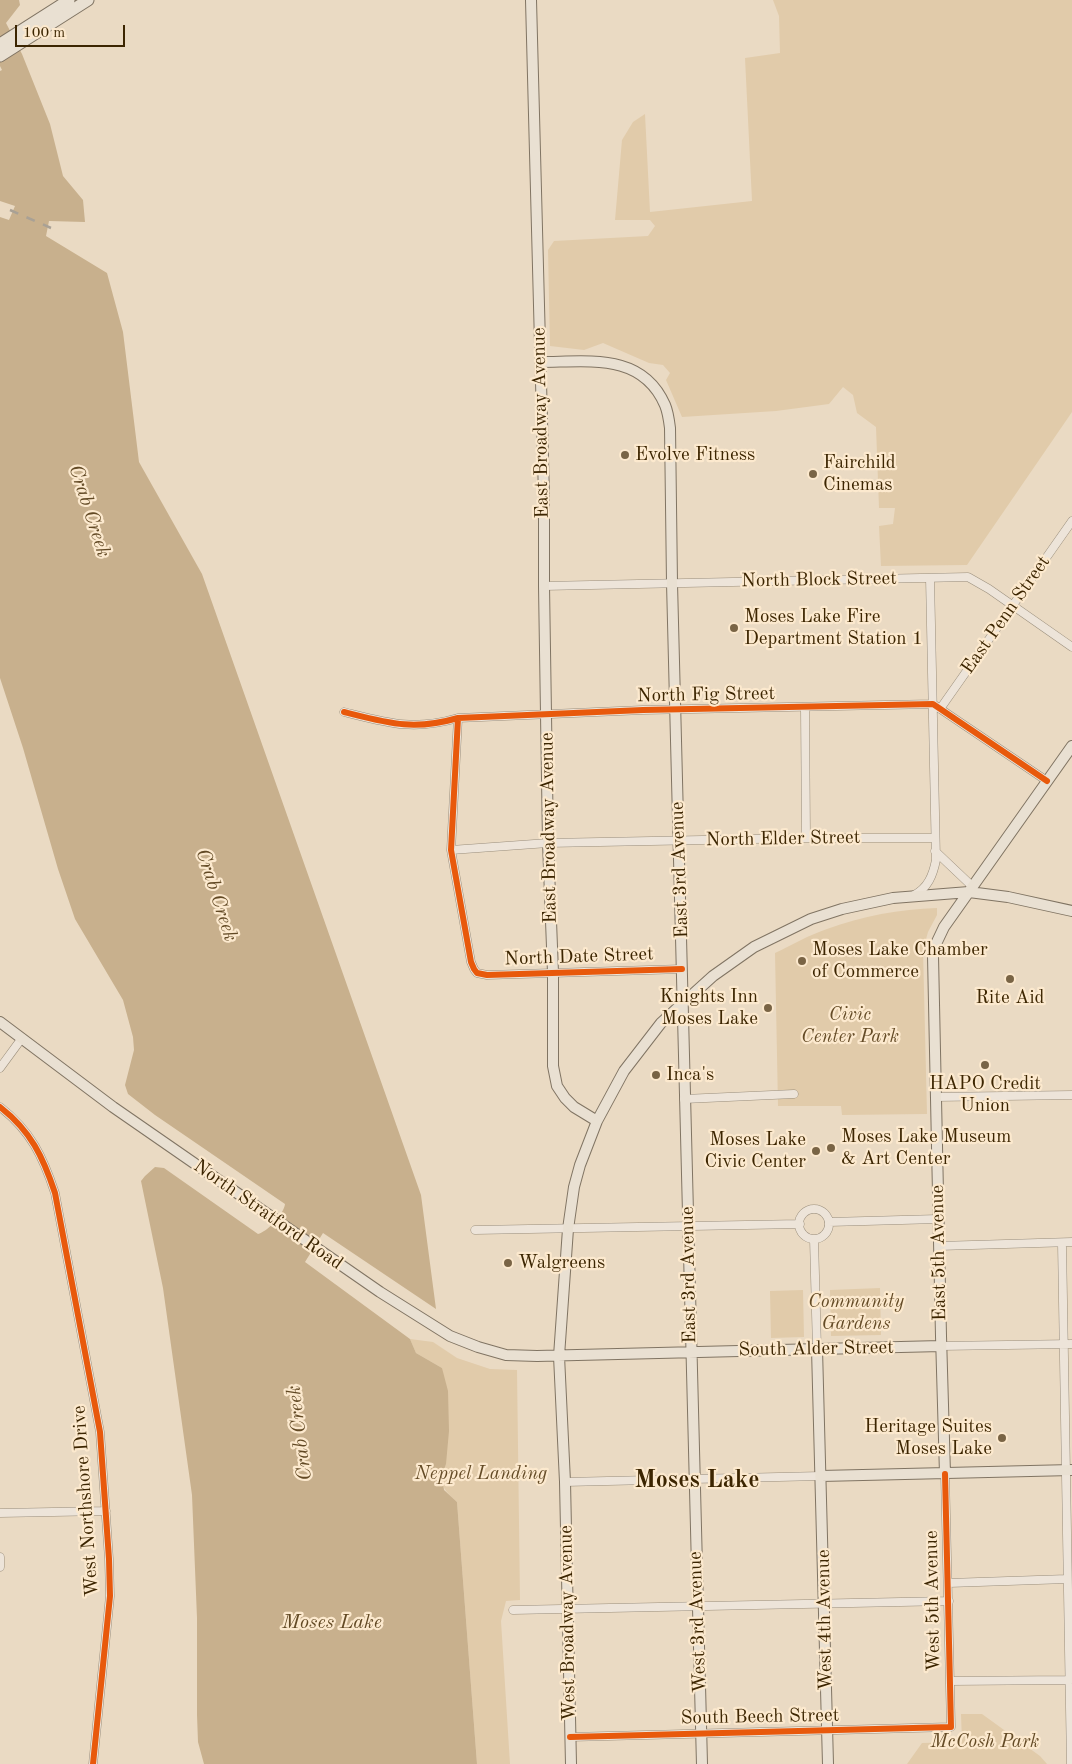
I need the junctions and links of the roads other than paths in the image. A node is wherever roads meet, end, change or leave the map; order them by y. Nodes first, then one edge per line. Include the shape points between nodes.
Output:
1 (68, 0) edge
2 (88, 0) edge
3 (531, 0) edge
4 (21, 36) junction
5 (0, 44) edge
6 (0, 56) edge
7 (540, 362) junction
8 (1072, 521) edge
9 (930, 578) junction
10 (672, 583) junction
11 (544, 586) junction
12 (1013, 605) junction
13 (1072, 647) edge
14 (936, 707) junction
15 (805, 708) junction
16 (676, 710) junction
17 (344, 712) dead end
18 (547, 714) junction
19 (458, 718) junction
20 (1072, 746) edge
21 (1047, 781) junction
22 (806, 838) junction
23 (934, 838) junction
24 (678, 840) junction
25 (548, 842) junction
26 (451, 850) junction
27 (935, 851) junction
28 (971, 890) junction
29 (912, 896) junction
30 (1072, 911) edge
31 (682, 970) junction
32 (553, 973) junction
33 (682, 1002) junction
34 (0, 1022) edge
35 (22, 1038) junction
36 (0, 1068) edge
37 (794, 1094) dead end
38 (1072, 1095) edge
39 (936, 1097) junction
40 (684, 1099) junction
41 (0, 1107) edge
42 (597, 1121) junction
43 (938, 1219) junction
44 (829, 1222) junction
45 (800, 1224) junction
46 (688, 1226) junction
47 (568, 1229) junction
48 (475, 1230) dead end
49 (814, 1239) junction
50 (1072, 1242) edge
51 (1062, 1243) junction
52 (939, 1246) junction
53 (1068, 1344) edge
54 (941, 1346) junction
55 (818, 1349) junction
56 (691, 1352) junction
57 (559, 1356) junction
58 (1069, 1470) edge
59 (945, 1474) junction
60 (821, 1476) junction
61 (694, 1480) junction
62 (565, 1482) junction
63 (106, 1511) junction
64 (0, 1512) edge
65 (0, 1557) edge
66 (0, 1567) edge
67 (1067, 1579) junction
68 (948, 1583) junction
69 (949, 1601) junction
70 (824, 1604) junction
71 (696, 1607) junction
72 (567, 1609) junction
73 (513, 1610) dead end
74 (1069, 1680) junction
75 (950, 1681) junction
76 (951, 1728) joint
77 (827, 1731) junction
78 (701, 1733) junction
79 (570, 1737) junction
80 (93, 1764) edge
81 (571, 1764) edge
82 (702, 1764) edge
83 (828, 1764) edge
84 (1070, 1764) edge

1 - 4 highway
2 - 4 highway
3 - 7 main road, East Broadway Avenue
4 - 5 highway
4 - 6 highway
7 - 10 main road, East 3rd Avenue via 618,364 636,371 658,392 666,406 670,428
7 - 11 main road, East Broadway Avenue
8 - 12 street, East Penn Street
9 - 10 street, North Block Street
9 - 12 street, North Block Street via 968,576
9 - 14 street
10 - 11 street, North Block Street
10 - 16 main road, East 3rd Avenue
11 - 18 main road, East Broadway Avenue
12 - 13 street, North Block Street
12 - 14 street, East Penn Street
14 - 15 street, North Fig Street
14 - 21 street
14 - 23 street
15 - 16 street, North Fig Street
15 - 22 street
16 - 18 street, North Fig Street
16 - 24 main road, East 3rd Avenue
17 - 19 street, North Fig Street via 399,725 440,723
18 - 19 street, North Fig Street
18 - 25 main road, East Broadway Avenue
19 - 26 street
20 - 21 main road, East 5th Avenue
21 - 28 main road, East 5th Avenue
22 - 23 street, North Elder Street
22 - 24 street, North Elder Street
23 - 27 street
24 - 25 street, North Elder Street
24 - 31 main road, East 3rd Avenue
25 - 26 street, North Elder Street
25 - 32 main road, East Broadway Avenue
26 - 32 street, North Date Street via 467,944 477,973
27 - 28 street
27 - 29 street via 931,879
28 - 29 main road
28 - 30 main road
28 - 39 main road, East 5th Avenue via 944,927 935,946
29 - 33 main road via 859,905 811,919 754,947
31 - 32 street, North Date Street
31 - 33 main road, East 3rd Avenue
32 - 42 main road, East Broadway Avenue via 553,1066 557,1086 574,1107
33 - 40 main road, East 3rd Avenue
33 - 42 main road via 661,1023 624,1071
34 - 35 main road, North Stratford Road
35 - 36 street
35 - 57 main road, North Stratford Road via 112,1107 380,1292 450,1336 506,1355
37 - 40 street
38 - 39 street
39 - 43 main road, East 5th Avenue
40 - 46 main road, East 3rd Avenue
41 - 63 street, West Northshore Drive via 28,1135 45,1162 55,1193 100,1432
42 - 47 main road via 574,1187
43 - 44 street
43 - 52 main road, East 5th Avenue
44 - 45 street via 826,1214 814,1209 802,1215
44 - 49 street via 826,1234
45 - 46 street
45 - 49 street via 805,1236
46 - 47 street
46 - 56 main road, East 3rd Avenue
47 - 48 street
47 - 57 main road
49 - 55 street
50 - 51 street
51 - 52 street
51 - 53 street
52 - 54 main road, East 5th Avenue
53 - 54 street, South Alder Street
53 - 58 street
54 - 55 main road, South Alder Street
54 - 59 main road, East 5th Avenue
55 - 56 main road, South Alder Street
55 - 60 main road, West 4th Avenue
56 - 57 main road, South Alder Street
56 - 61 main road, East 3rd Avenue
57 - 62 main road
58 - 59 main road
58 - 67 street
59 - 60 main road
59 - 68 street, West 5th Avenue
60 - 61 street
60 - 70 main road, West 4th Avenue
61 - 62 street
61 - 71 main road, West 3rd Avenue
62 - 72 main road, West Broadway Avenue
63 - 64 street
63 - 80 street, West Northshore Drive via 110,1596
65 - 66 street
67 - 68 street
67 - 74 street
68 - 69 street, West 5th Avenue
69 - 70 street
69 - 75 street, West 5th Avenue
70 - 71 street
70 - 77 main road, West 4th Avenue
71 - 72 street
71 - 78 main road, West 3rd Avenue
72 - 73 street
72 - 79 main road, West Broadway Avenue
74 - 75 street
74 - 84 street
75 - 76 street, West 5th Avenue
76 - 77 street, South Beech Street
77 - 78 street, South Beech Street
77 - 83 main road, West 4th Avenue
78 - 79 street, South Beech Street
78 - 82 main road, West 3rd Avenue
79 - 81 main road, West Broadway Avenue

